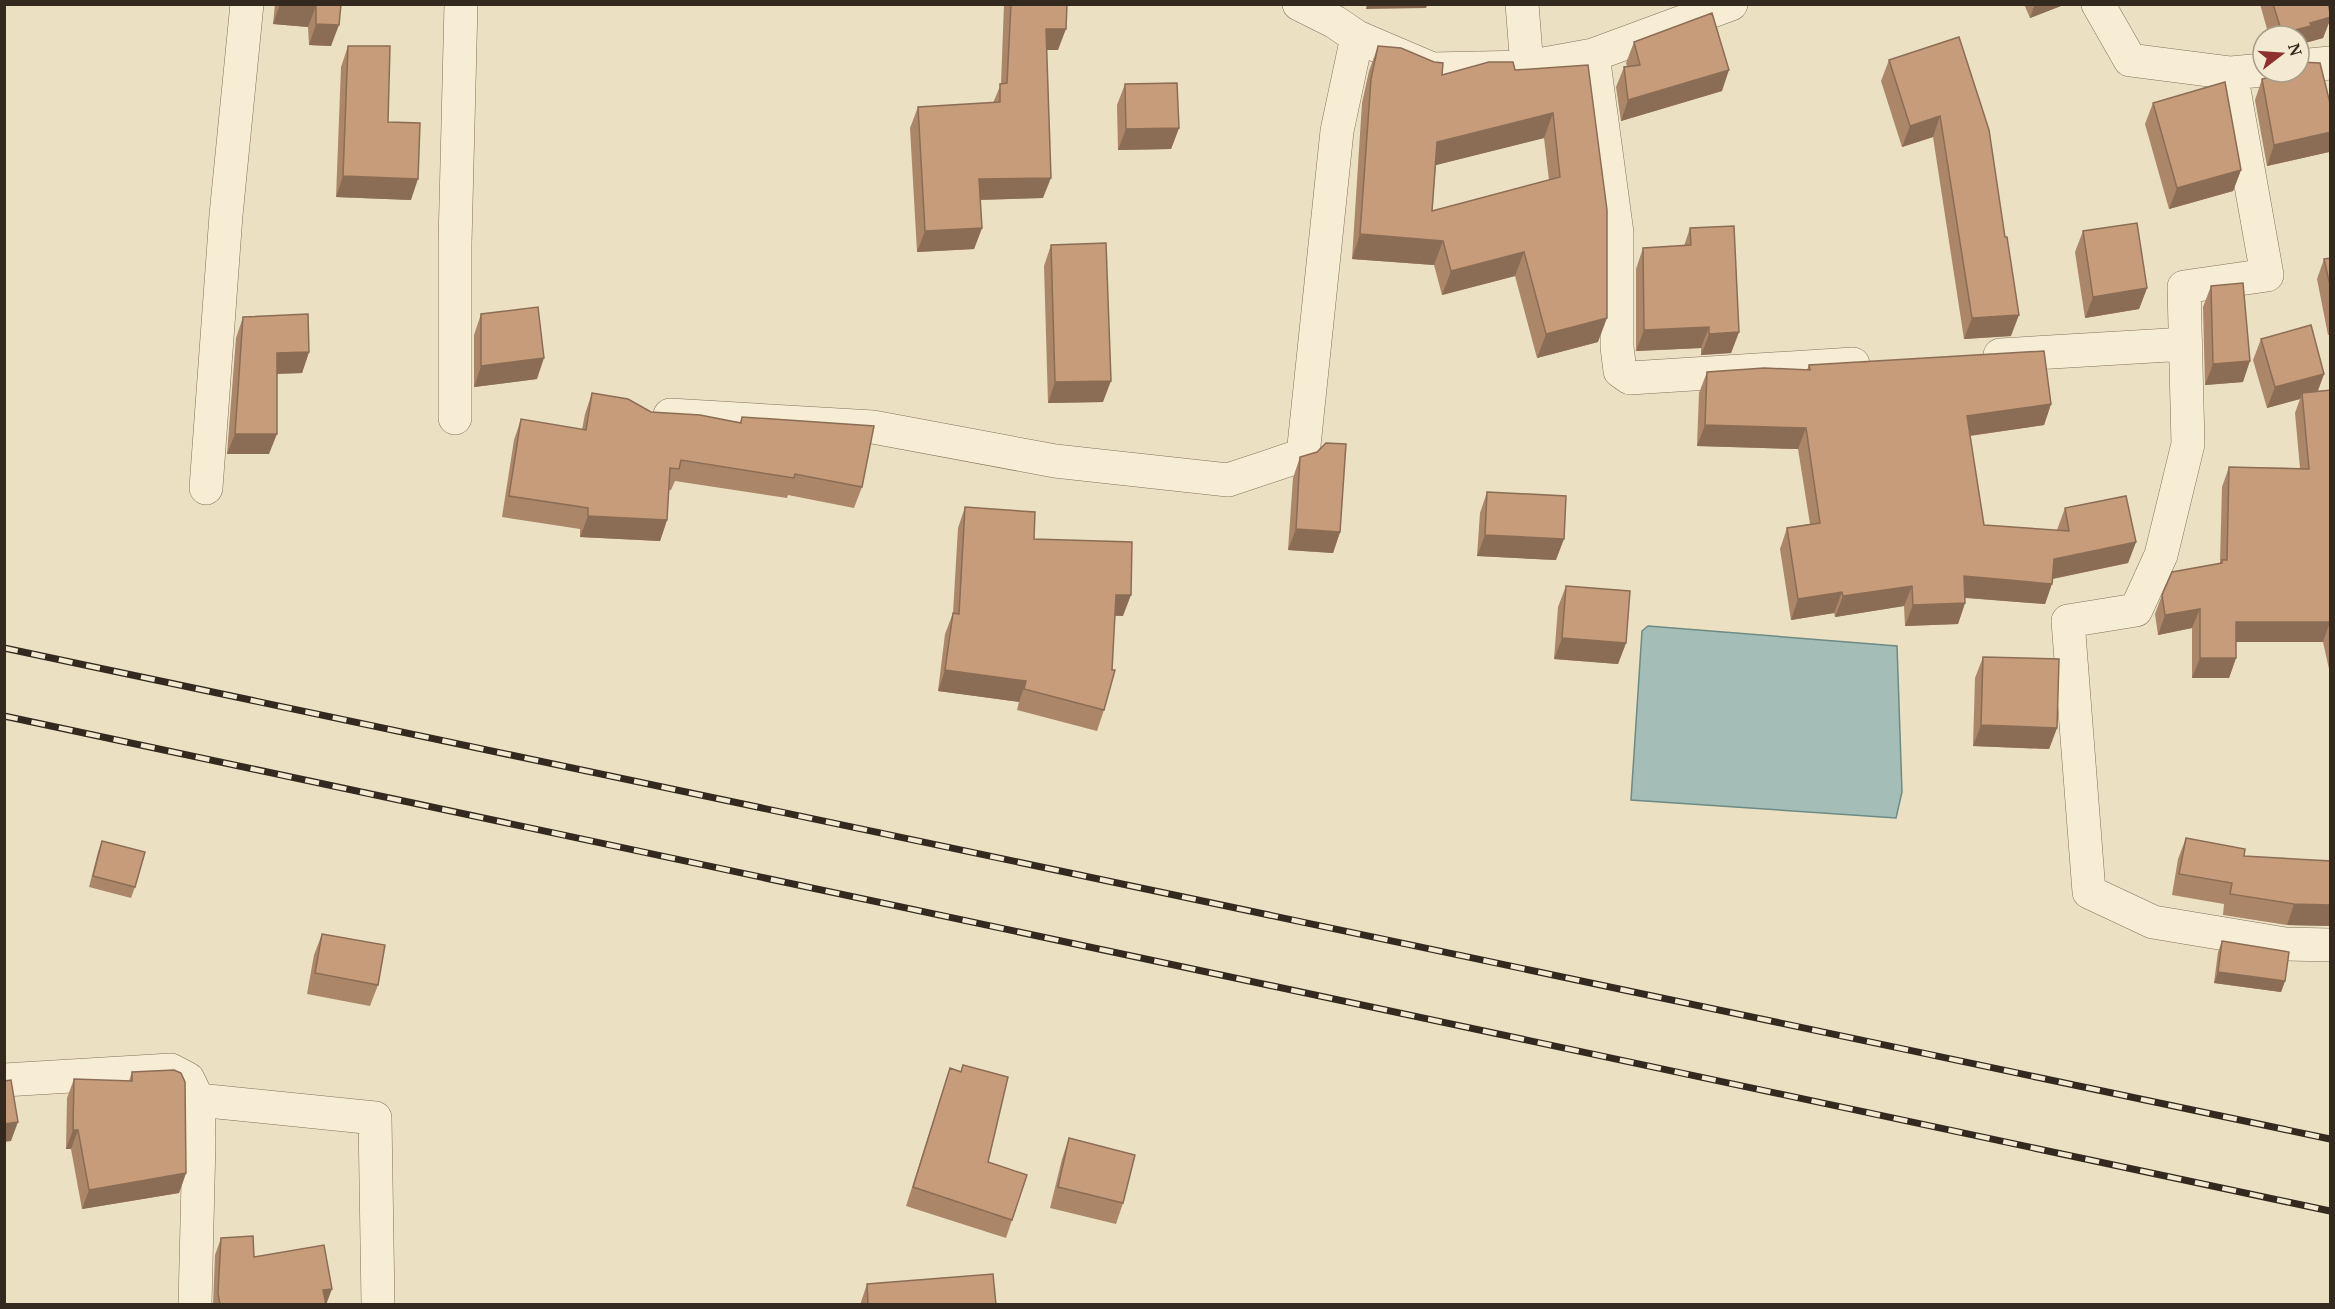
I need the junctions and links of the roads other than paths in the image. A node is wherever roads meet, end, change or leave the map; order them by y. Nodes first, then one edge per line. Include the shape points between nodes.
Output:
1 (247, 4) edge
2 (461, 4) edge
3 (1299, 4) edge
4 (1522, 4) edge
5 (1731, 4) edge
6 (2098, 4) edge
7 (1357, 37) junction
8 (1593, 55) junction
9 (2331, 63) edge
10 (2311, 65) edge
11 (1527, 67) junction
12 (2251, 71) edge
13 (2231, 73) junction
14 (2186, 344) junction
15 (1973, 357) edge
16 (1879, 363) edge
17 (645, 414) edge
18 (455, 418) dead end
19 (206, 488) dead end
20 (2331, 945) edge
21 (4, 1080) edge
22 (198, 1100) junction
23 (195, 1305) edge
24 (378, 1305) edge

1 - 19 street via 226,215
2 - 18 street
3 - 7 street
4 - 11 street
5 - 8 street
6 - 13 street via 2130,60
7 - 11 street via 1432,69
7 - 17 street via 1337,131 1303,455 1228,480 1055,460 873,427
8 - 11 street
8 - 16 street via 1617,233 1620,370 1630,378
9 - 10 street
12 - 13 street
13 - 14 street via 2267,275 2184,287
14 - 15 street
14 - 20 street via 2188,444 2161,555 2136,610 2068,621 2089,892 2153,922 2285,944
21 - 22 street via 171,1071 188,1079
22 - 23 street
22 - 24 street via 375,1118

